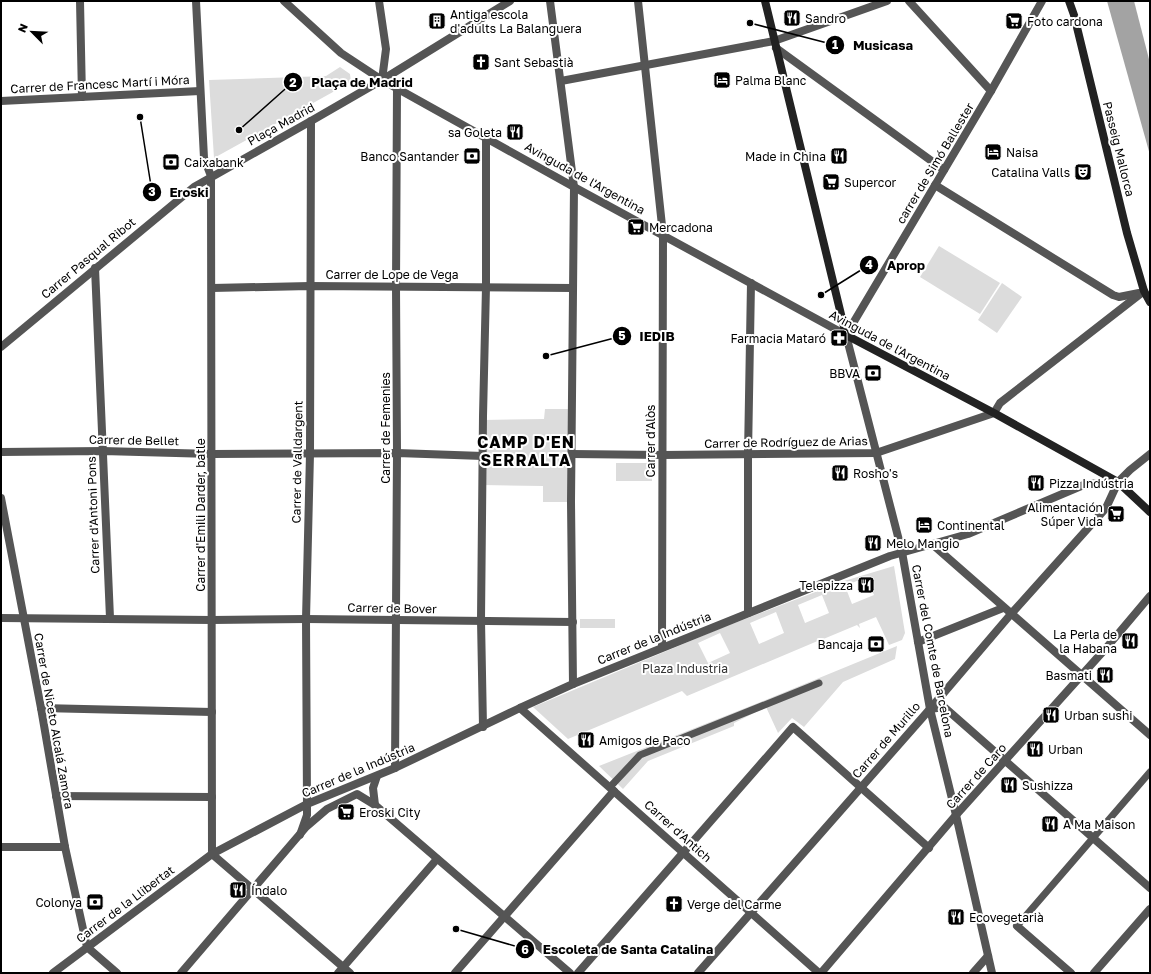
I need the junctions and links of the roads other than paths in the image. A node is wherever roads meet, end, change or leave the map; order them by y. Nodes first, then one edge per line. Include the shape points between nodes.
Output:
1 (80, 1) edge
2 (196, 1) edge
3 (284, 1) edge
4 (379, 1) edge
5 (510, 1) edge
6 (550, 1) edge
7 (638, 1) edge
8 (765, 1) edge
9 (887, 1) edge
10 (909, 1) edge
11 (1042, 1) edge
12 (1069, 1) edge
13 (775, 44) junction
14 (644, 65) junction
15 (382, 80) junction
16 (560, 81) junction
17 (397, 88) junction
18 (200, 91) junction
19 (991, 91) junction
20 (82, 97) junction
21 (1, 101) edge
22 (311, 121) junction
23 (486, 137) junction
24 (944, 170) junction
25 (211, 176) junction
26 (935, 185) junction
27 (574, 187) junction
28 (663, 235) junction
29 (95, 268) junction
30 (751, 283) junction
31 (310, 286) junction
32 (396, 287) junction
33 (486, 287) junction
34 (212, 288) junction
35 (573, 288) junction
36 (1144, 291) junction
37 (1150, 302) edge
38 (846, 335) junction
39 (1, 347) edge
40 (994, 413) junction
41 (103, 451) junction
42 (1, 452) edge
43 (397, 453) junction
44 (876, 453) junction
45 (212, 454) junction
46 (310, 454) junction
47 (572, 454) junction
48 (748, 454) junction
49 (1150, 454) edge
50 (662, 455) junction
51 (483, 456) junction
52 (1118, 482) junction
53 (1, 498) edge
54 (1150, 512) edge
55 (932, 544) junction
56 (902, 552) junction
57 (1150, 596) edge
58 (1004, 608) junction
59 (748, 613) junction
60 (1011, 614) junction
61 (1, 618) edge
62 (24, 618) junction
63 (110, 618) junction
64 (306, 619) junction
65 (212, 620) junction
66 (481, 620) junction
67 (396, 621) junction
68 (572, 622) junction
69 (918, 642) junction
70 (662, 647) junction
71 (1081, 675) junction
72 (819, 683) dead end
73 (573, 684) junction
74 (42, 708) junction
75 (520, 708) junction
76 (930, 709) junction
77 (212, 712) junction
78 (483, 727) junction
79 (1150, 735) edge
80 (1004, 761) junction
81 (395, 768) junction
82 (1150, 772) edge
83 (377, 776) junction
84 (861, 787) junction
85 (612, 789) junction
86 (56, 796) junction
87 (212, 797) junction
88 (307, 804) junction
89 (375, 805) junction
90 (956, 815) junction
91 (300, 835) junction
92 (1093, 838) junction
93 (1, 847) edge
94 (65, 847) junction
95 (929, 848) junction
96 (683, 852) junction
97 (212, 854) junction
98 (437, 859) junction
99 (1150, 888) edge
100 (254, 890) junction
101 (1150, 909) edge
102 (751, 913) junction
103 (504, 916) junction
104 (1017, 926) joint
105 (87, 947) junction
106 (988, 956) junction
107 (341, 970) edge
108 (52, 973) edge
109 (117, 973) edge
110 (181, 973) edge
111 (350, 973) edge
112 (455, 973) edge
113 (570, 973) edge
114 (578, 973) edge
115 (698, 973) edge
116 (820, 973) edge
117 (973, 973) edge
118 (992, 973) edge
119 (1071, 973) edge
120 (1094, 973) edge

1 - 20 street
2 - 18 street
3 - 15 street, Avinguda de l'Argentina via 341,53
4 - 15 street via 386,49
5 - 15 street, Plaça Madrid
6 - 16 street
7 - 14 street, Carrer d'Alòs
8 - 13 main road
9 - 13 street
10 - 19 street
11 - 19 street, carrer de Simó Ballester
12 - 36 main road, Passeig Mallorca
13 - 14 street
13 - 24 street
13 - 38 main road
14 - 16 street
14 - 28 street, Carrer d'Alòs
15 - 17 street, Avinguda de l'Argentina
15 - 22 street, Plaça Madrid
16 - 27 street
17 - 23 street, Avinguda de l'Argentina
17 - 32 street, Carrer de Femenies
18 - 20 street, Carrer de Francesc Martí i Móra
18 - 25 street via 204,158
19 - 24 street, carrer de Simó Ballester
20 - 21 street, Carrer de Francesc Martí i Móra
22 - 25 street, Plaça Madrid
22 - 31 street, Carrer de Valldargent
23 - 27 street, Avinguda de l'Argentina
23 - 33 street
24 - 26 street, carrer de Simó Ballester
25 - 29 street, Carrer Pasqual Ribot
25 - 34 street, Carrer d'Emili Darder, batle
26 - 36 street via 1113,296
26 - 38 street, carrer de Simó Ballester
27 - 28 street, Avinguda de l'Argentina
27 - 35 street
28 - 30 street, Avinguda de l'Argentina
28 - 50 street, Carrer d'Alòs
29 - 39 street, Carrer Pasqual Ribot
29 - 41 street, Carrer d'Antoni Pons
30 - 38 street, Avinguda de l'Argentina
30 - 48 street
31 - 32 street, Carrer de Lope de Vega
31 - 34 street, Carrer de Lope de Vega
31 - 46 street, Carrer de Valldargent
32 - 33 street, Carrer de Lope de Vega
32 - 43 street, Carrer de Femenies
33 - 35 street, Carrer de Lope de Vega
33 - 51 street
34 - 45 street, Carrer d'Emili Darder, batle
35 - 47 street
36 - 37 main road, Passeig Mallorca
36 - 40 street via 1000,403
38 - 40 main road, Avinguda de l'Argentina
38 - 44 street, Carrer del Comte de Barcelona
40 - 44 street, Carrer de Rodríguez de Arias
40 - 52 main road, Avinguda de l'Argentina
41 - 42 street, Carrer de Bellet
41 - 45 street, Carrer de Bellet
41 - 63 street, Carrer d'Antoni Pons
43 - 46 street, Carrer de Bellet
43 - 51 street, Carrer de Bellet
43 - 67 street, Carrer de Femenies
44 - 48 street, Carrer de Rodríguez de Arias
44 - 56 street, Carrer del Comte de Barcelona
45 - 46 street, Carrer de Bellet
45 - 65 street, Carrer d'Emili Darder, batle
46 - 64 street, Carrer de Valldargent
47 - 50 street, Carrer de Rodríguez de Arias
47 - 68 street
48 - 50 street, Carrer de Rodríguez de Arias
48 - 59 street
49 - 52 street
50 - 70 street, Carrer d'Alòs
51 - 66 street
52 - 54 main road, Avinguda de l'Argentina
52 - 55 street, Carrer de la Indústria via 1086,484 968,534
52 - 60 street, Carrer de Murillo via 1106,508
53 - 62 street, Carrer de Niceto Alcalá Zamora
55 - 56 street, Carrer de la Indústria
55 - 58 street
56 - 59 street, Carrer de la Indústria
56 - 69 street, Carrer del Comte de Barcelona
57 - 71 street, Carrer de Caro
58 - 60 street
58 - 69 street
59 - 70 street, Carrer de la Indústria
60 - 71 street
60 - 76 street, Carrer de Murillo
61 - 62 street, Carrer de Bover
62 - 63 street, Carrer de Bover
62 - 74 street, Carrer de Niceto Alcalá Zamora
63 - 65 street, Carrer de Bover
64 - 65 street, Carrer de Bover
64 - 67 street, Carrer de Bover
64 - 88 street, Carrer de Valldargent
65 - 77 street, Carrer d'Emili Darder, batle
66 - 67 street, Carrer de Bover
66 - 68 street, Carrer de Bover
66 - 78 street
67 - 81 street, Carrer de Femenies
68 - 73 street
69 - 76 street, Carrer del Comte de Barcelona
70 - 73 street, Carrer de la Indústria
71 - 79 street
71 - 80 street, Carrer de Caro
72 - 85 street via 640,755
73 - 75 street, Carrer de la Indústria
74 - 77 street
74 - 86 street, Carrer de Niceto Alcalá Zamora
75 - 78 street, Carrer de la Indústria
75 - 85 street, Carrer d'Antich
76 - 80 street via 944,707
76 - 84 street, Carrer de Murillo
76 - 90 street, Carrer del Comte de Barcelona
77 - 87 street, Carrer d'Emili Darder, batle
78 - 81 street, Carrer de la Indústria
80 - 90 street, Carrer de Caro
80 - 92 street
81 - 83 street, Carrer de la Indústria
82 - 92 street
83 - 88 street, Carrer de la Indústria
83 - 89 street via 373,788
84 - 95 street
84 - 96 street via 793,727
84 - 102 street, Carrer de Murillo
85 - 96 street, Carrer d'Antich
85 - 103 street
86 - 87 street
86 - 94 street, Carrer de Niceto Alcalá Zamora
87 - 97 street, Carrer d'Emili Darder, batle
88 - 91 street, Carrer de Valldargent via 307,815
88 - 97 street, Carrer de la Indústria
89 - 91 street via 357,794 327,809
89 - 98 street
90 - 95 street, Carrer de Caro
90 - 106 street, Carrer del Comte de Barcelona
91 - 100 street
92 - 99 street
92 - 104 street
93 - 94 street
94 - 105 street, Carrer de Niceto Alcalá Zamora
95 - 116 street, Carrer de Caro
96 - 102 street, Carrer d'Antich
96 - 114 street
97 - 100 street
97 - 105 street, Carrer de la Llibertat
98 - 103 street
98 - 107 street
100 - 107 street
100 - 110 street
101 - 120 street
102 - 115 street, Carrer de Murillo
102 - 116 street, Carrer d'Antich
103 - 112 street
103 - 113 street
104 - 119 street
105 - 108 street, Carrer de la Llibertat
105 - 109 street
106 - 117 street
106 - 118 street, Carrer del Comte de Barcelona
107 - 111 street

